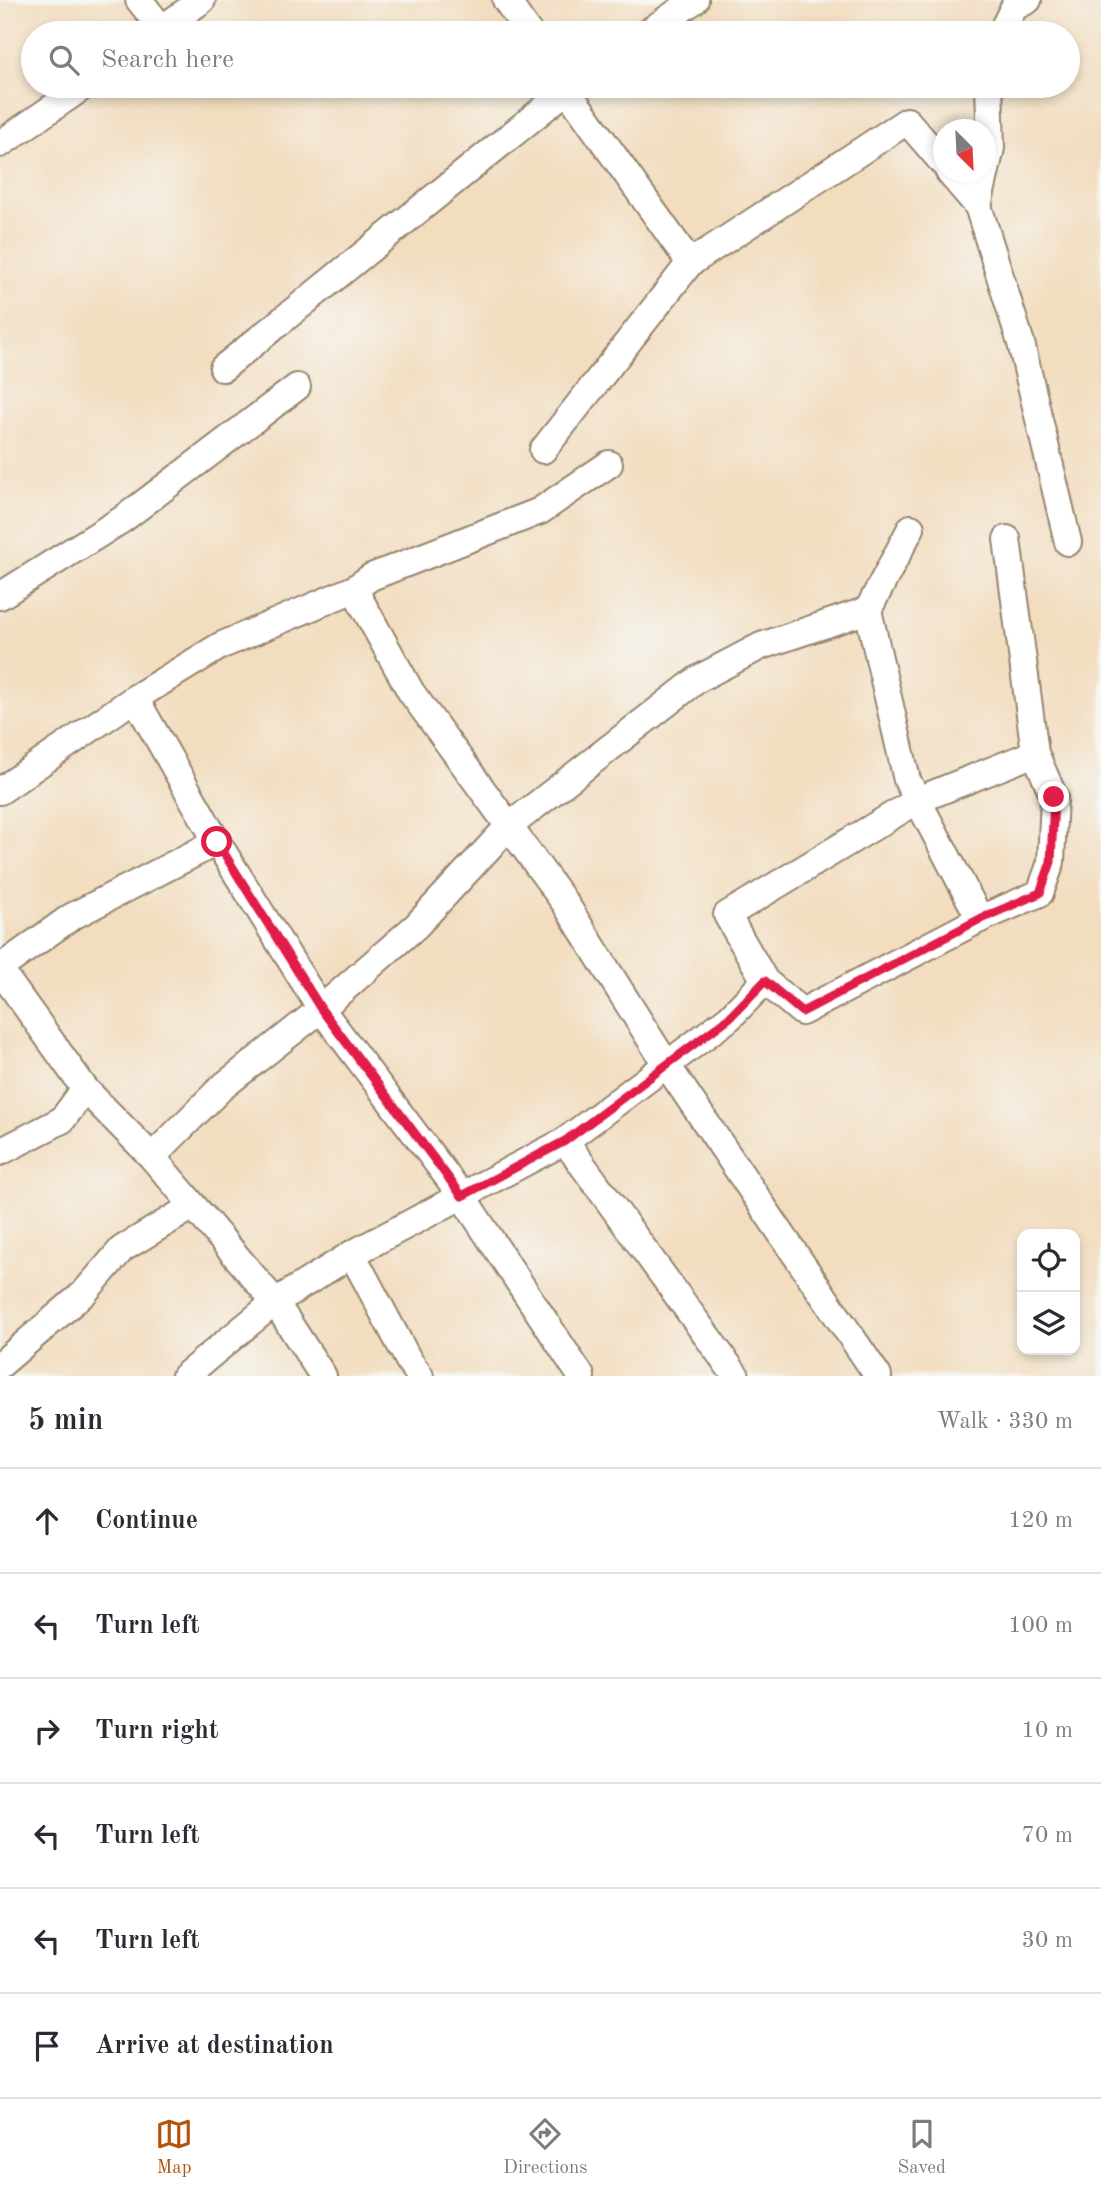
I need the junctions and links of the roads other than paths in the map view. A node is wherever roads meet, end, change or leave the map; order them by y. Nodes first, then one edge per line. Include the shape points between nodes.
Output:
1 (139, 0) edge
2 (202, 0) edge
3 (506, 0) edge
4 (695, 0) edge
5 (1028, 0) edge
6 (153, 21) edge
7 (173, 21) edge
8 (521, 21) edge
9 (664, 21) edge
10 (1007, 21) edge
11 (67, 98) edge
12 (554, 98) edge
13 (576, 98) edge
14 (989, 98) edge
15 (0, 144) edge
16 (933, 152) edge
17 (958, 182) edge
18 (978, 206) junction
19 (690, 263) junction
20 (223, 368) dead end
21 (297, 387) dead end
22 (543, 450) dead end
23 (609, 464) dead end
24 (911, 528) dead end
25 (1007, 539) dead end
26 (1068, 542) dead end
27 (354, 589) junction
28 (0, 596) edge
29 (868, 610) junction
30 (135, 698) junction
31 (1035, 753) junction
32 (0, 792) edge
33 (918, 800) junction
34 (508, 828) junction
35 (217, 842) junction
36 (980, 919) junction
37 (0, 969) edge
38 (765, 981) junction
39 (321, 1009) junction
40 (666, 1064) junction
41 (85, 1089) junction
42 (565, 1141) junction
43 (0, 1152) edge
44 (152, 1157) junction
45 (462, 1196) junction
46 (193, 1206) junction
47 (352, 1254) junction
48 (275, 1302) junction
49 (0, 1365) edge
50 (185, 1376) edge
51 (323, 1376) edge
52 (420, 1376) edge
53 (580, 1376) edge
54 (736, 1376) edge
55 (878, 1376) edge

1 - 6 street
2 - 7 street
3 - 8 street
4 - 9 street
5 - 10 street via 1014,7
11 - 15 street
12 - 20 street
13 - 19 street
14 - 18 street via 991,148
16 - 19 street via 908,121
17 - 18 street
18 - 26 street via 1021,343
19 - 22 street
21 - 28 street via 123,519
23 - 27 street via 540,511 371,577
24 - 29 street
25 - 31 street
27 - 30 street via 220,646
27 - 34 street via 411,692
29 - 33 street via 906,780
29 - 34 street via 761,646 698,679
30 - 32 street
30 - 35 street
31 - 33 street
31 - 36 street via 1054,797 1051,862 1040,893
33 - 36 street
33 - 38 street via 727,915
34 - 39 street via 416,926
34 - 40 street via 565,903
35 - 37 street via 71,917
35 - 39 street
36 - 38 street via 802,1012
37 - 41 street
38 - 40 street via 729,1018
39 - 44 street via 221,1088
39 - 45 street
40 - 42 street
40 - 55 street
41 - 43 street via 62,1120
41 - 44 street
42 - 45 street
42 - 54 street
44 - 46 street
45 - 47 street
45 - 53 street
46 - 48 street
46 - 49 street via 122,1249 84,1293
47 - 48 street
47 - 52 street
48 - 50 street
48 - 51 street

